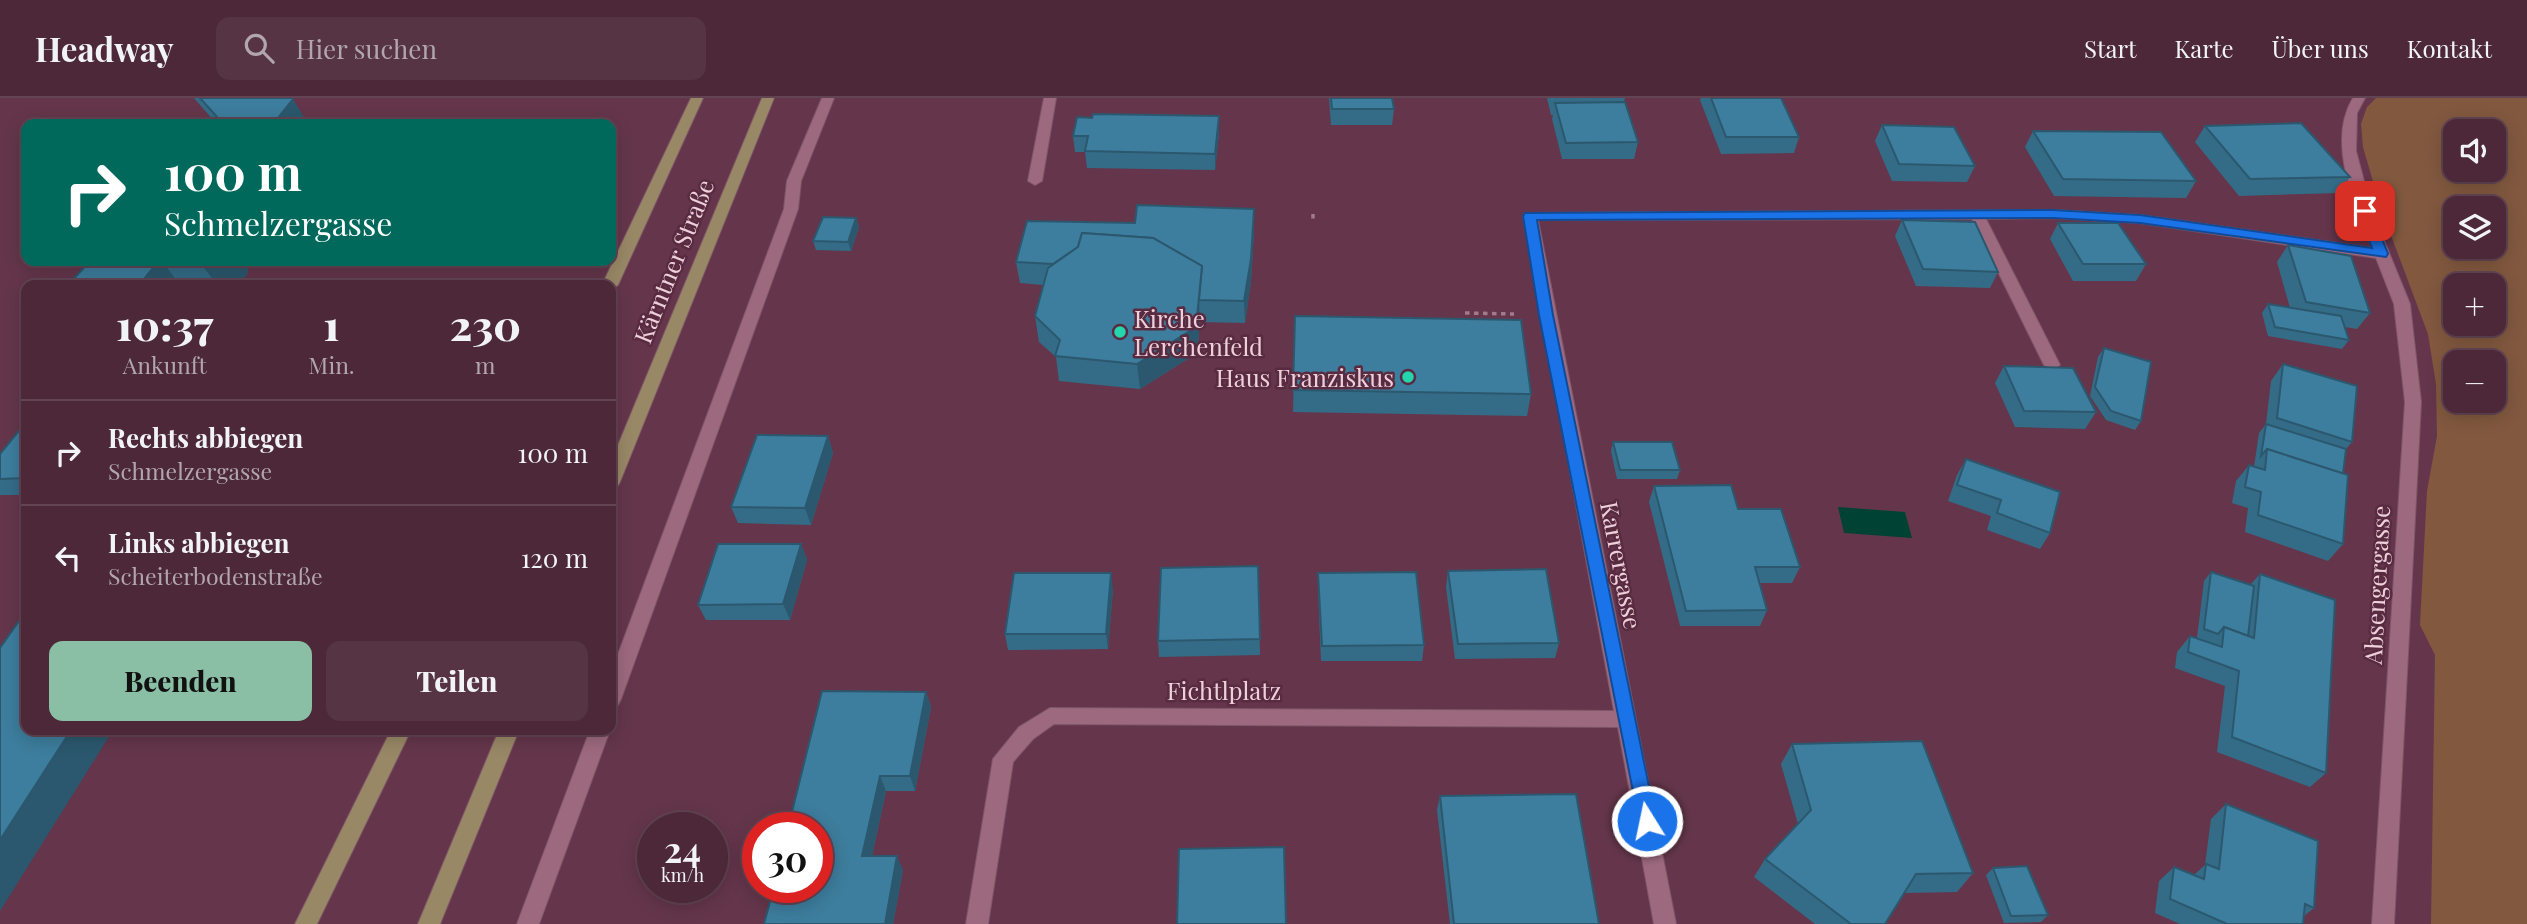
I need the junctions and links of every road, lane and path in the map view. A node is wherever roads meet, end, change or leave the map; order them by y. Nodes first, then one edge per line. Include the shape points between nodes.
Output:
1 (697, 98) edge
2 (768, 98) edge
3 (828, 98) edge
4 (1050, 98) edge
5 (2359, 98) edge
6 (1035, 181) dead end
7 (1977, 214) junction
8 (2381, 254) junction
9 (612, 280) edge
10 (1465, 313) dead end
11 (1546, 315) junction
12 (2052, 365) edge
13 (616, 470) edge
14 (616, 685) edge
15 (1628, 719) junction
16 (399, 735) edge
17 (507, 735) edge
18 (598, 735) edge
19 (306, 924) edge
20 (429, 924) edge
21 (528, 924) edge
22 (977, 924) edge
23 (1665, 924) edge
24 (2383, 924) edge

1 - 9 main road, Kärntner Straße
2 - 13 main road, Kärntner Straße
3 - 14 street via 794,181 791,209
4 - 6 street
5 - 8 street, Absengergasse via 2350,113 2349,151
7 - 8 street via 2140,219
7 - 11 street, Karrergasse via 1530,216
7 - 12 street
8 - 24 street, Absengergasse via 2402,304 2413,402
10 - 11 path
11 - 15 street, Karrergasse
15 - 22 street, Fichtlplatz via 1050,716 1026,733 1003,760
15 - 23 street, Karrergasse
16 - 19 main road
17 - 20 main road
18 - 21 street

